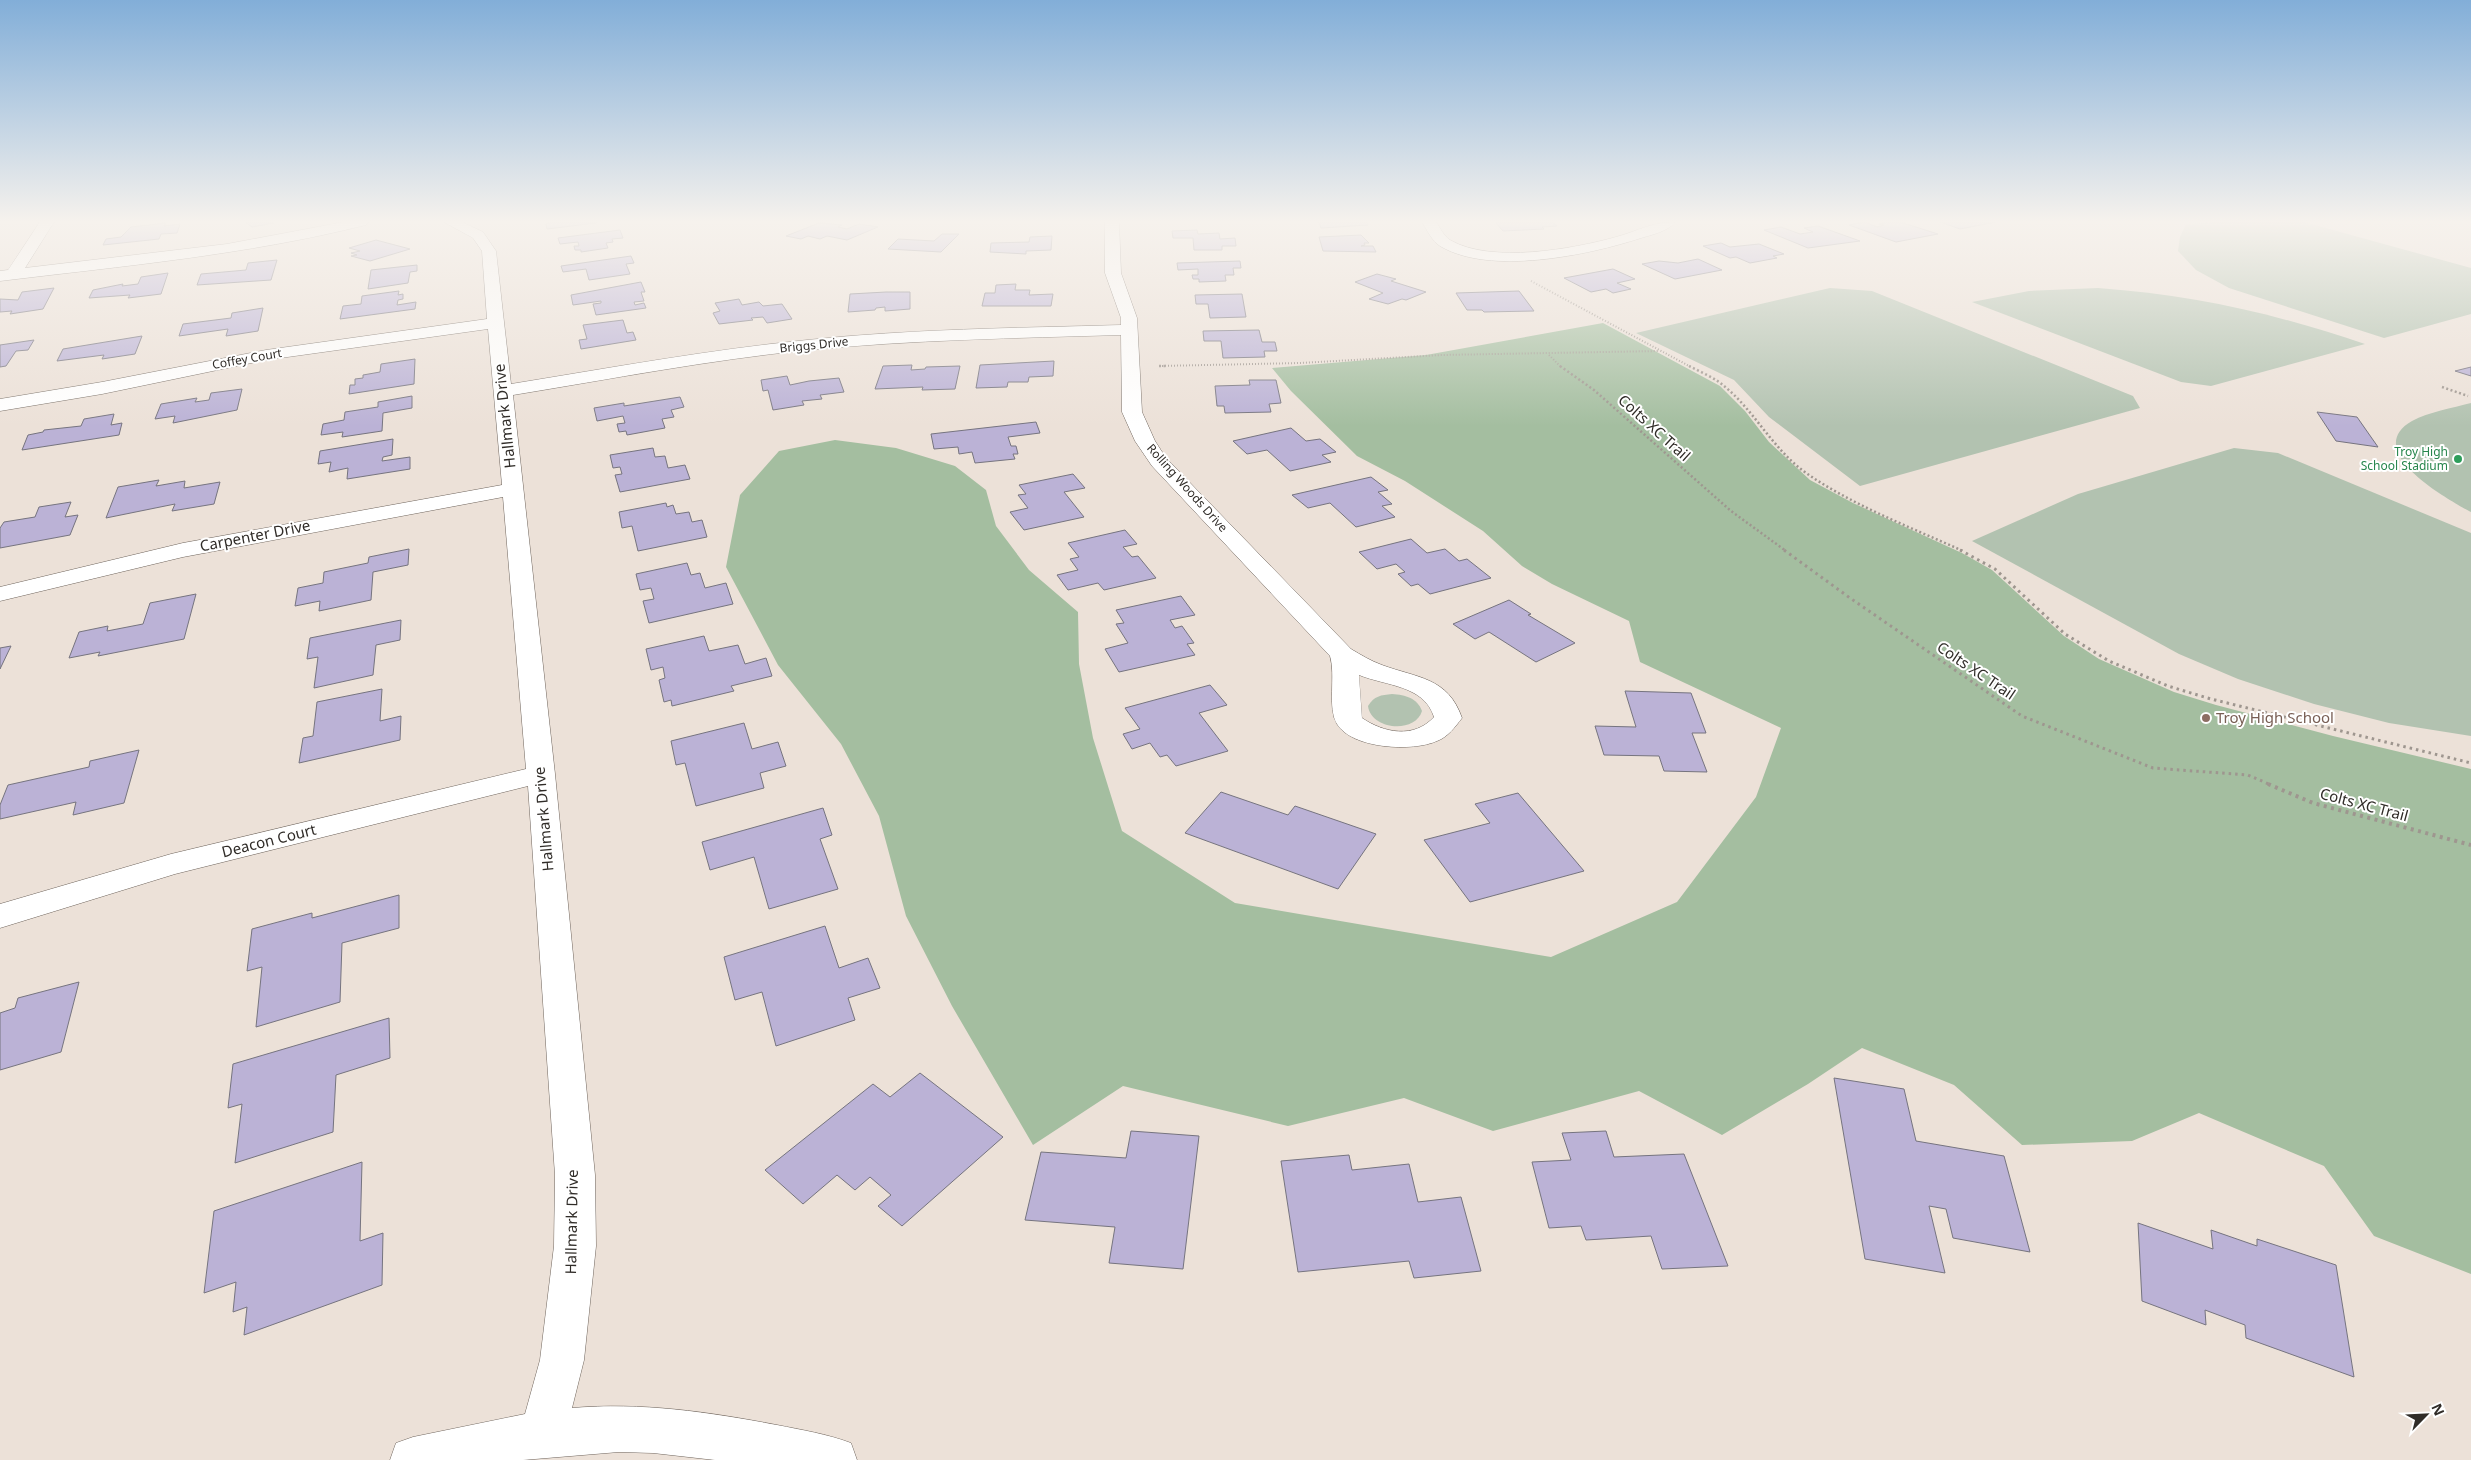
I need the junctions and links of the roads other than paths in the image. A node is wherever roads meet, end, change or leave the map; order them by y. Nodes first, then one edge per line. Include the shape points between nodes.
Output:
1 (492, 290) edge
2 (1120, 290) edge
3 (495, 323) junction
4 (1129, 330) junction
5 (502, 391) junction
6 (0, 405) edge
7 (512, 489) junction
8 (0, 594) edge
9 (1342, 654) junction
10 (541, 774) junction
11 (0, 916) edge
12 (542, 1434) junction
13 (413, 1460) edge
14 (834, 1460) edge

1 - 3 street, Hallmark Drive
2 - 4 street, Rolling Woods Drive
3 - 5 street, Hallmark Drive
3 - 6 street, Coffey Court via 266,355
4 - 5 street, Briggs Drive via 927,336 808,345
4 - 9 street, Rolling Woods Drive via 1132,412 1145,441 1160,462
5 - 7 street, Hallmark Drive
7 - 8 street, Carpenter Drive via 183,550
7 - 10 street, Hallmark Drive
9 - 9 street, Rolling Woods Drive via 1372,671 1431,691 1440,698 1448,718 1426,736 1411,740 1382,738 1358,729 1349,722 1345,709 1347,666
10 - 11 street, Deacon Court via 171,865
10 - 12 street, Hallmark Drive via 575,1175 575,1246 562,1360
12 - 13 street via 463,1447
12 - 14 street via 616,1429 688,1433

